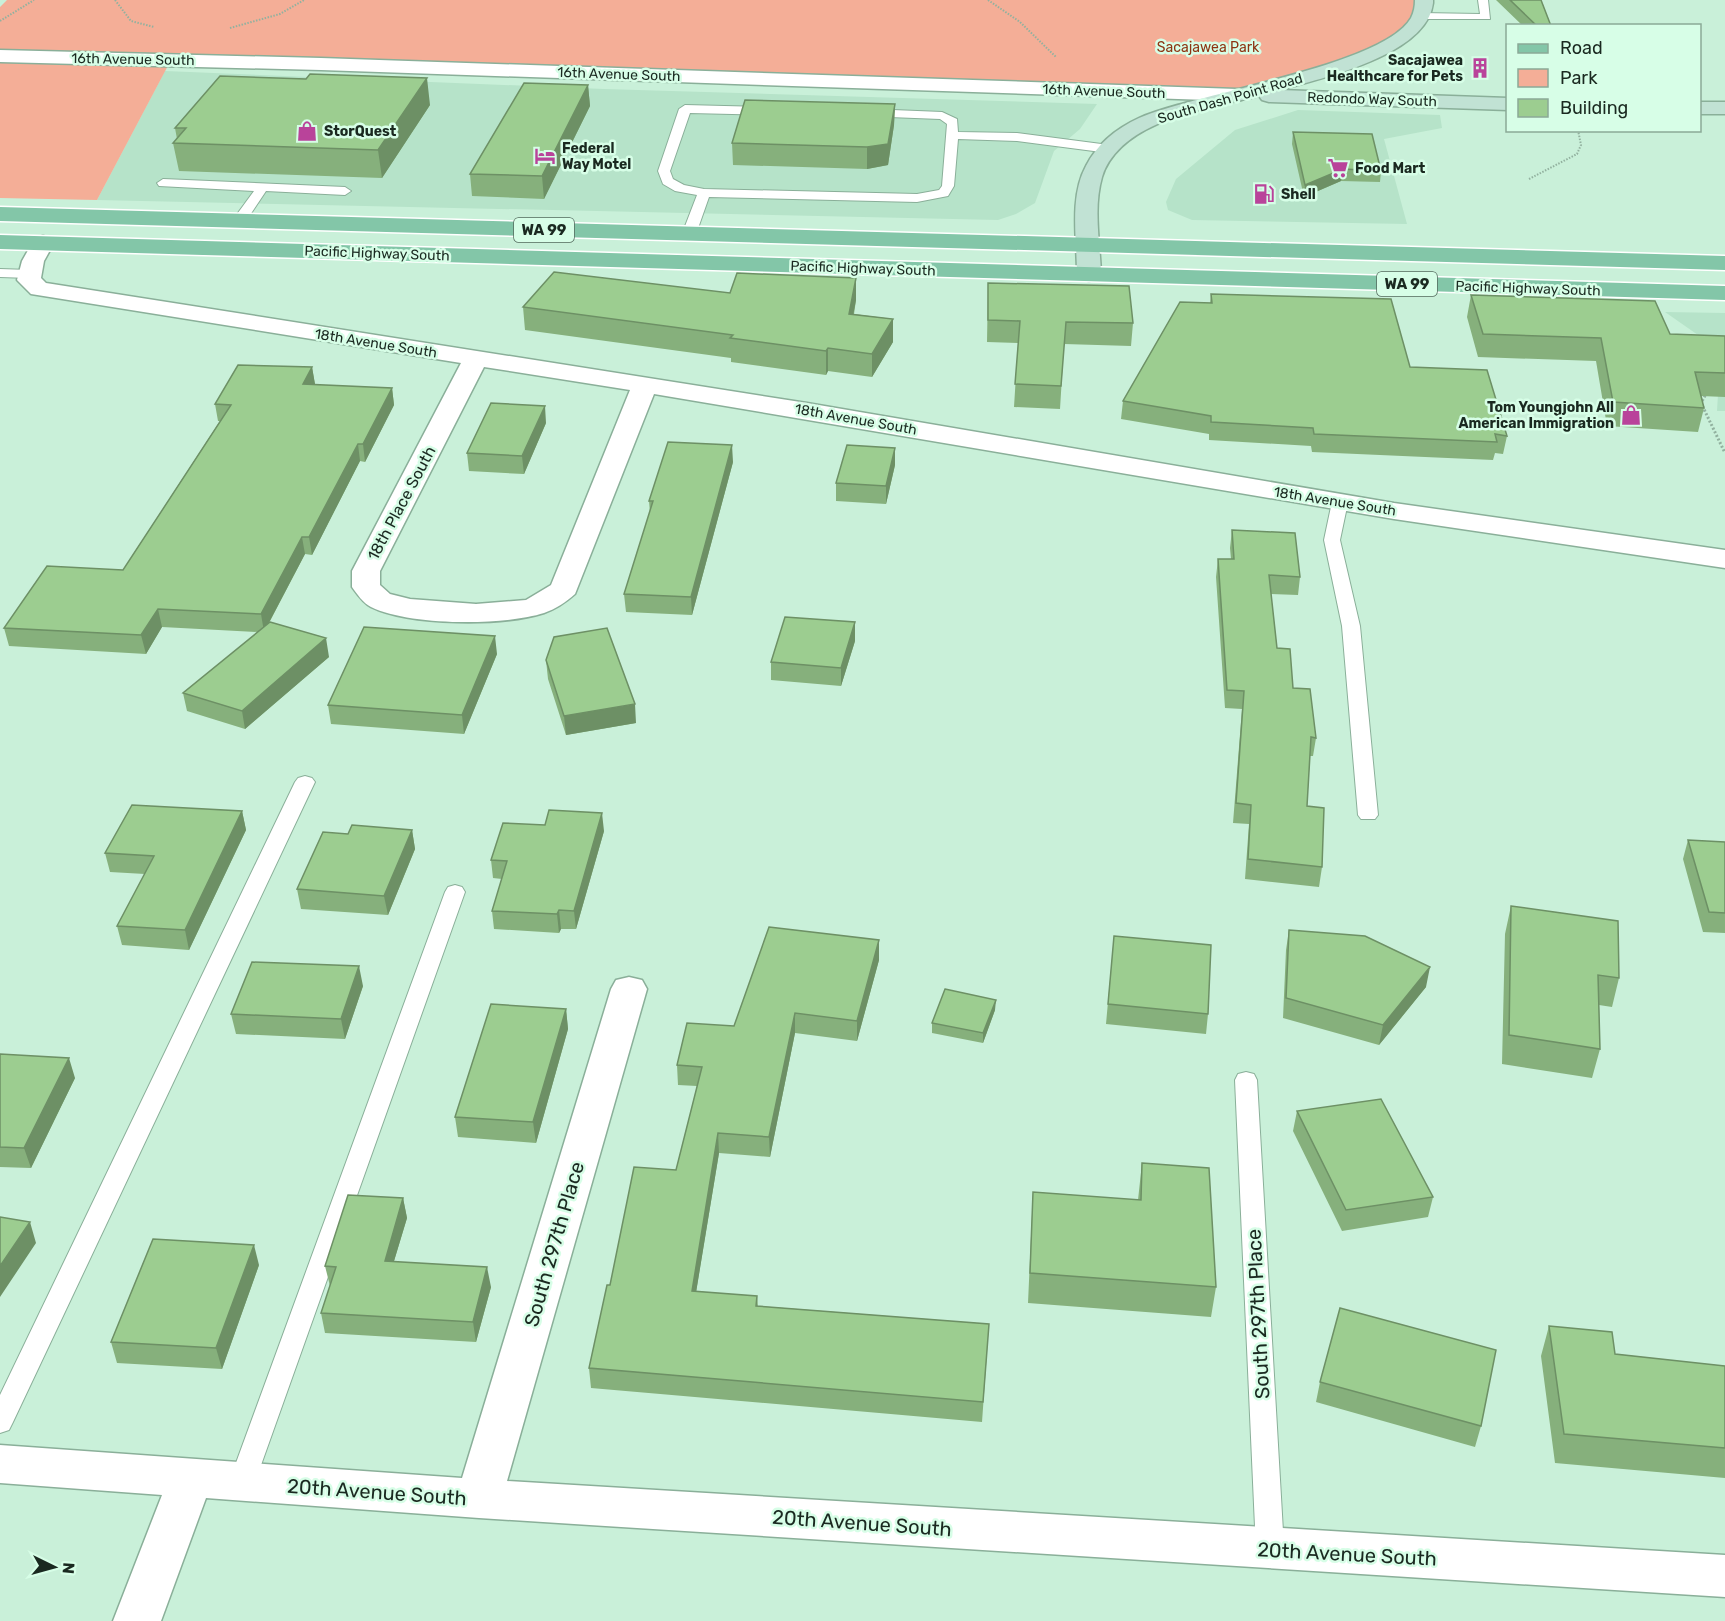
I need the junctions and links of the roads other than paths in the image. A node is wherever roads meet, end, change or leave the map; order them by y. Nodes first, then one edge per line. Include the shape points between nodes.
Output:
1 (1483, 0) edge
2 (1422, 8) edge
3 (0, 56) edge
4 (1237, 95) junction
5 (1506, 104) edge
6 (1701, 108) edge
7 (1725, 108) edge
8 (778, 111) edge
9 (860, 113) edge
10 (952, 135) junction
11 (1109, 149) junction
12 (163, 183) dead end
13 (263, 188) junction
14 (345, 191) edge
15 (704, 193) junction
16 (0, 214) edge
17 (239, 220) junction
18 (340, 224) junction
19 (689, 234) junction
20 (0, 242) edge
21 (43, 243) junction
22 (1089, 245) junction
23 (1725, 263) edge
24 (0, 273) edge
25 (29, 274) junction
26 (1089, 274) junction
27 (1725, 294) edge
28 (476, 359) junction
29 (645, 386) junction
30 (1340, 502) junction
31 (1725, 560) edge
32 (305, 782) dead end
33 (1368, 814) dead end
34 (455, 892) dead end
35 (629, 989) dead end
36 (1246, 1080) dead end
37 (0, 1422) edge
38 (0, 1464) edge
39 (191, 1478) junction
40 (242, 1482) junction
41 (479, 1499) junction
42 (1270, 1549) junction
43 (1725, 1576) edge
44 (137, 1621) edge

1 - 2 lane via 1486,17
2 - 4 main road, South Dash Point Road via 1417,23 1406,33 1367,54
3 - 4 street, 16th Avenue South
4 - 5 main road, Redondo Way South
4 - 11 main road, South Dash Point Road via 1158,118 1125,135
6 - 7 main road
8 - 15 lane via 685,108 664,171 667,181
9 - 10 lane via 942,116 953,122
10 - 11 lane via 1017,137
10 - 15 lane via 948,186 932,197
11 - 22 main road, South Dash Point Road via 1090,182
12 - 13 lane
13 - 14 lane
13 - 17 lane
15 - 19 lane
16 - 17 main road, Pacific Highway South / WA 99
17 - 18 main road, Pacific Highway South / WA 99
18 - 19 main road, Pacific Highway South / WA 99
18 - 21 main road via 300,232 241,235 88,231 65,233
19 - 22 main road, Pacific Highway South / WA 99
20 - 21 main road, Pacific Highway South / WA 99
21 - 25 street via 31,262
21 - 26 main road, Pacific Highway South / WA 99
22 - 23 main road, Pacific Highway South / WA 99
22 - 26 main road, South Dash Point Road
24 - 25 lane
25 - 28 street, 18th Avenue South via 29,280 39,289
26 - 27 main road, Pacific Highway South / WA 99
28 - 29 street, 18th Avenue South
28 - 29 street, 18th Place South via 366,571 366,587 379,599 400,607 509,612 532,608 565,588
29 - 30 street, 18th Avenue South
30 - 31 street, 18th Avenue South
30 - 33 lane via 1332,540 1351,626
32 - 37 lane
34 - 40 lane
35 - 41 street, South 297th Place
36 - 42 lane, South 297th Place
38 - 39 street, 20th Avenue South
39 - 40 street, 20th Avenue South
39 - 44 street
40 - 41 street, 20th Avenue South
41 - 42 street, 20th Avenue South
42 - 43 street, 20th Avenue South

